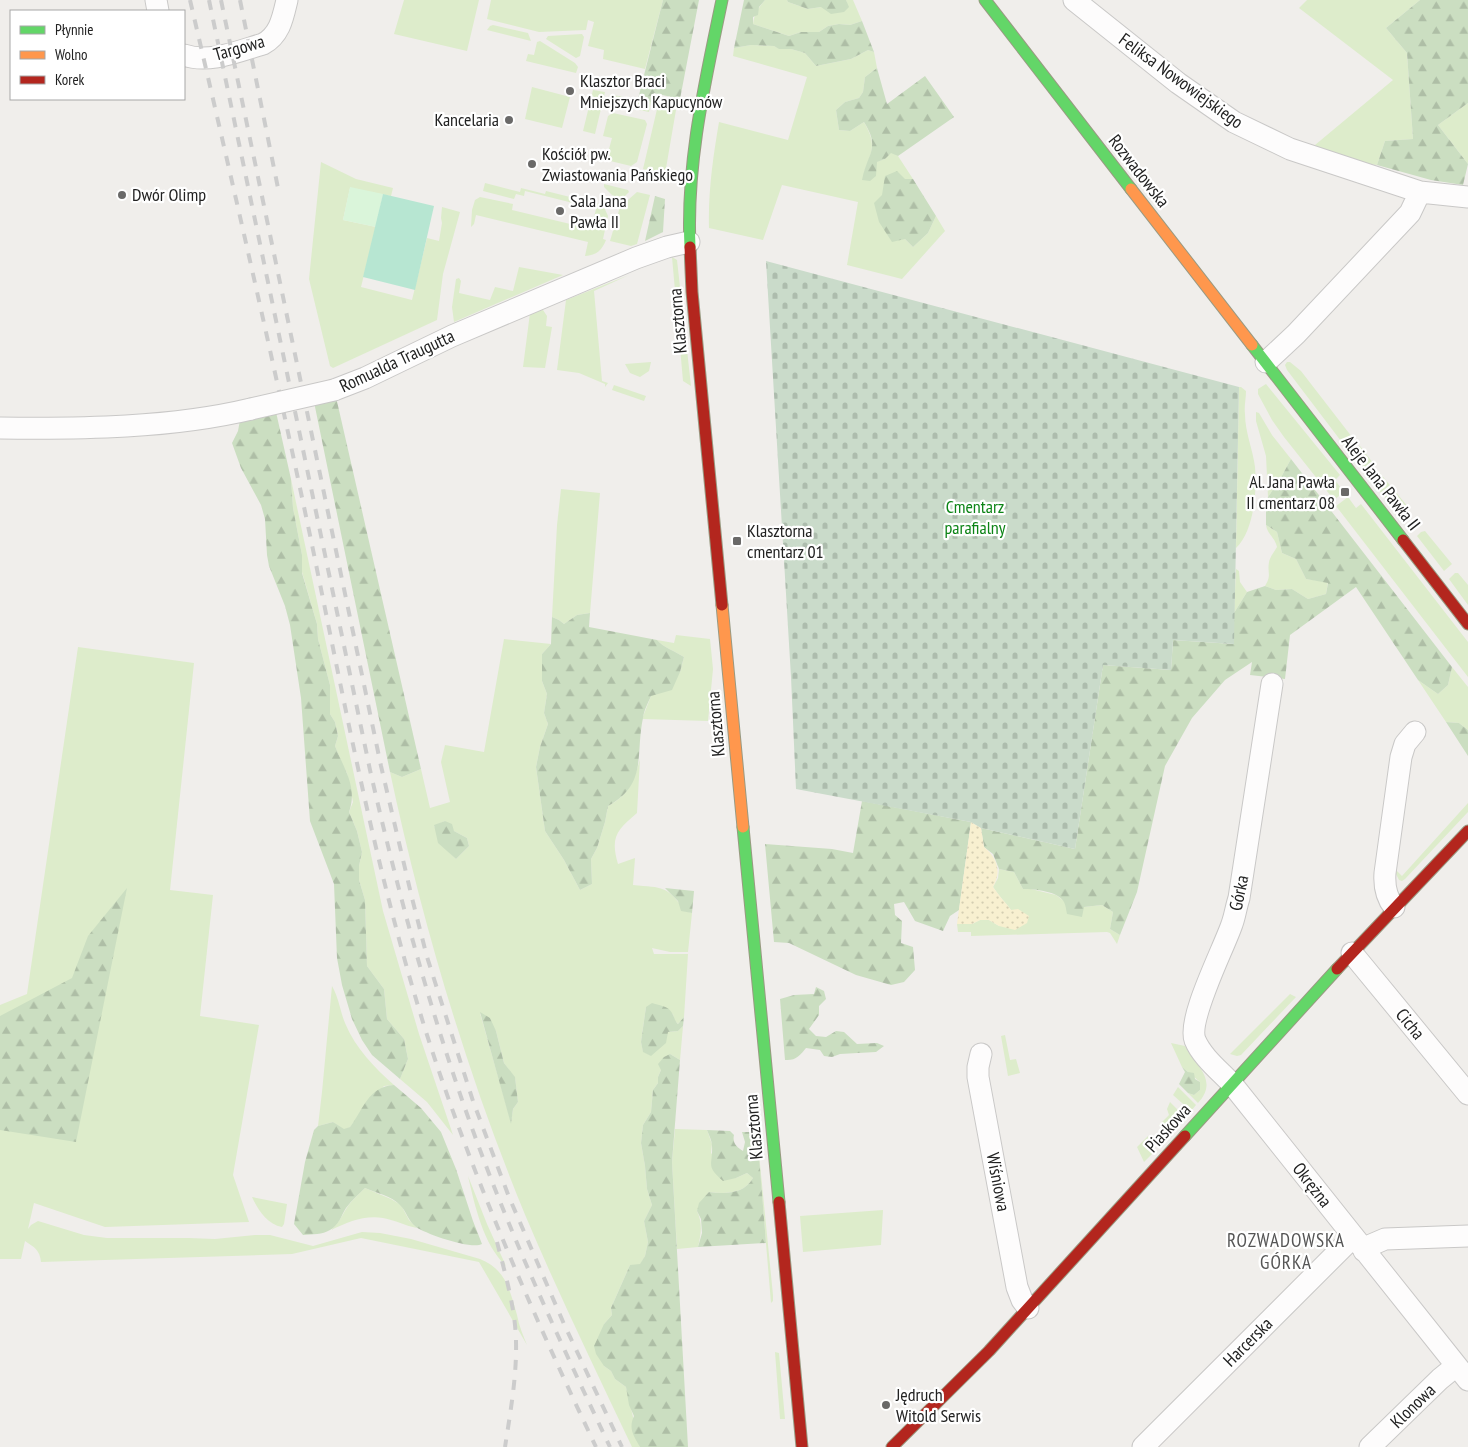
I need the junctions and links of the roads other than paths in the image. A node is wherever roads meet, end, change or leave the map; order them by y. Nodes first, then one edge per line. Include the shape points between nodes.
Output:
1 (287, 0) edge
2 (722, 0) edge
3 (1074, 0) edge
4 (989, 1) edge
5 (189, 57) edge
6 (1420, 192) junction
7 (1468, 197) edge
8 (689, 242) junction
9 (1266, 362) junction
10 (0, 428) edge
11 (1468, 624) edge
12 (1272, 684) dead end
13 (1415, 732) dead end
14 (1468, 831) edge
15 (1394, 908) junction
16 (1352, 953) junction
17 (982, 1054) dead end
18 (1232, 1084) junction
19 (1468, 1094) edge
20 (1468, 1236) edge
21 (1358, 1244) junction
22 (1028, 1308) junction
23 (1462, 1373) edge
24 (802, 1447) edge
25 (892, 1447) edge
26 (1143, 1447) edge
27 (1370, 1447) edge

1 - 5 street, Targowa via 278,32 271,40 204,58
2 - 8 street, Klasztorna via 693,155
3 - 6 street, Feliksa Nowowiejskiego via 1178,83 1234,122 1290,149
4 - 9 street, Rozwadowska
6 - 7 street, Feliksa Nowowiejskiego
6 - 9 street via 1410,213
8 - 10 street, Romualda Traugutta, bridge via 630,260 334,390 220,416 70,429
8 - 24 street, Klasztorna
9 - 11 street, Aleje Jana Pawła II
12 - 18 street, Górka via 1239,898 1194,1026 1194,1037 1200,1049
13 - 15 street via 1405,744 1401,757 1385,873 1386,891
14 - 15 street, Piaskowa
15 - 16 street, Piaskowa
16 - 18 street, Piaskowa
16 - 19 street, Cicha
17 - 22 street, Wiśniowa via 978,1077 1017,1287
18 - 21 street, Okrężna
18 - 22 street, Piaskowa
20 - 21 street, Harcerska via 1385,1239
21 - 23 street, Okrężna
21 - 26 street, Harcerska
22 - 25 street, Piaskowa via 962,1380
23 - 27 street, Klonowa via 1440,1379

